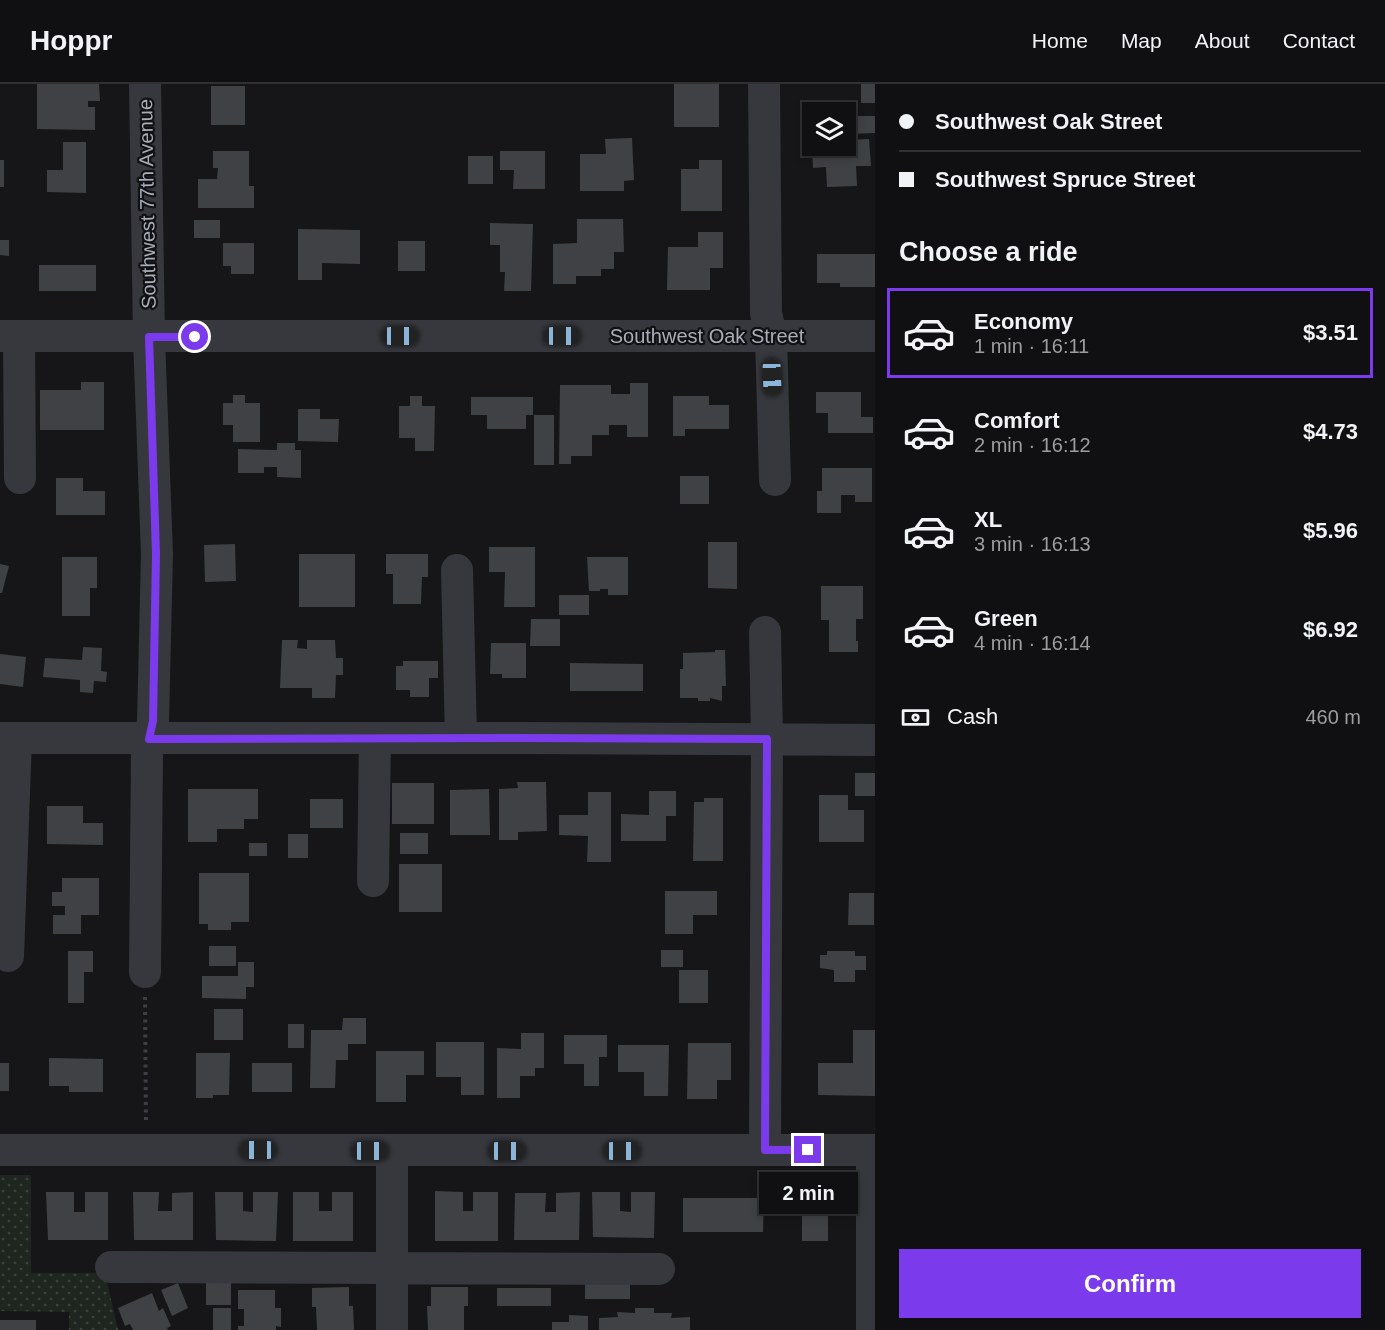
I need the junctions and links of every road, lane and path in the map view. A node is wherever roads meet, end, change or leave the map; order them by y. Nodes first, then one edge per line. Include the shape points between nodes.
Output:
1 (145, 84) edge
2 (764, 84) edge
3 (771, 336) junction
4 (875, 336) edge
5 (9, 337) edge
6 (149, 337) junction
7 (20, 478) dead end
8 (775, 480) dead end
9 (457, 570) dead end
10 (765, 632) dead end
11 (8, 738) edge
12 (375, 738) junction
13 (461, 738) junction
14 (149, 739) junction
15 (767, 739) junction
16 (875, 740) edge
17 (373, 881) dead end
18 (8, 956) dead end
19 (145, 972) joint
20 (0, 1150) edge
21 (147, 1150) junction
22 (765, 1150) junction
23 (873, 1150) edge
24 (392, 1151) junction
25 (111, 1267) dead end
26 (392, 1269) junction
27 (659, 1269) dead end
28 (392, 1330) edge
29 (873, 1330) edge

1 - 6 street, Southwest 77th Avenue
2 - 3 street via 766,313
3 - 4 street, Southwest Oak Street
3 - 6 street, Southwest Oak Street
3 - 8 street
5 - 6 street, Southwest Oak Street
5 - 7 street
6 - 14 street, Southwest 77th Avenue via 156,554 153,721
9 - 13 street
10 - 15 street
11 - 14 street
11 - 18 street
12 - 13 street
12 - 14 street
12 - 17 street
13 - 15 street
14 - 19 street, Southwest 77th Avenue
15 - 16 street
15 - 22 street
19 - 21 path
20 - 21 street
21 - 24 street
22 - 23 street
22 - 24 street
23 - 29 street
24 - 26 street
25 - 26 street
26 - 27 street
26 - 28 street

